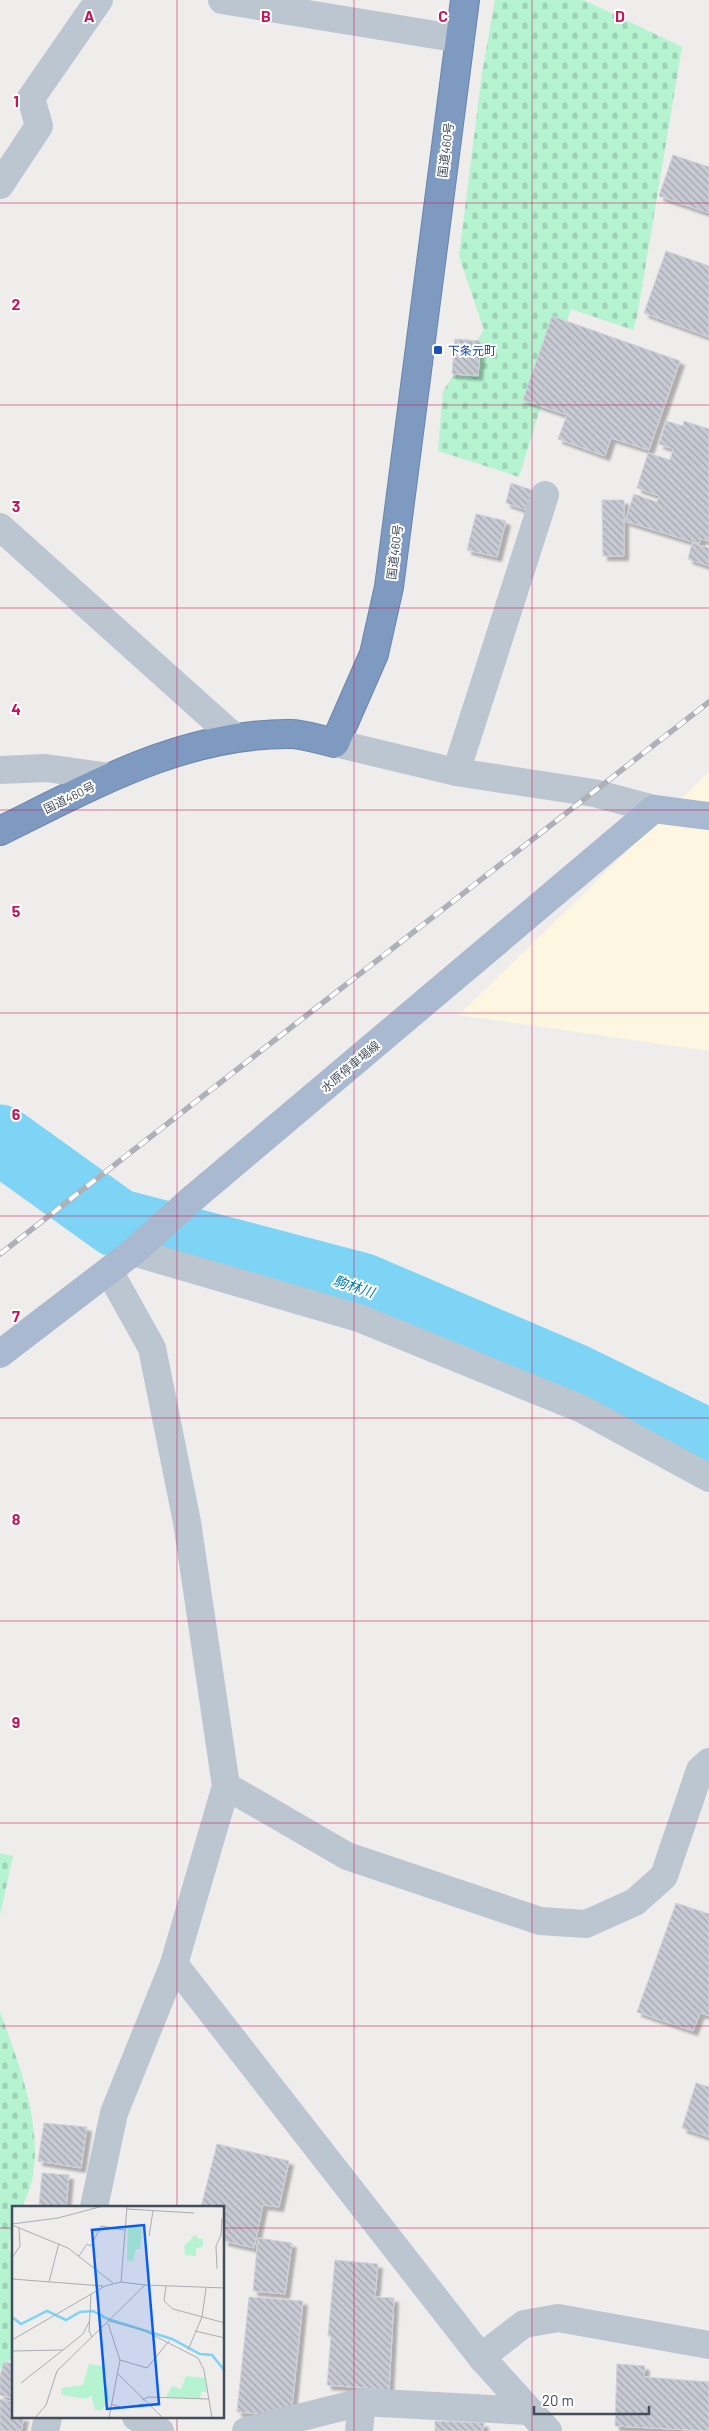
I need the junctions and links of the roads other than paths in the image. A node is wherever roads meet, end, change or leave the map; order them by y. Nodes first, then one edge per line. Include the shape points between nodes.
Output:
1 (99, 0) edge
2 (222, 0) edge
3 (465, 0) edge
4 (460, 40) junction
5 (0, 185) edge
6 (545, 495) dead end
7 (0, 527) edge
8 (234, 737) junction
9 (334, 743) junction
10 (0, 770) edge
11 (456, 772) junction
12 (110, 777) junction
13 (654, 809) junction
14 (709, 816) edge
15 (0, 831) edge
16 (133, 1252) junction
17 (109, 1271) junction
18 (0, 1354) edge
19 (709, 1478) edge
20 (709, 1762) edge
21 (226, 1786) junction
22 (174, 1964) junction
23 (94, 2206) edge
24 (709, 2345) edge
25 (481, 2357) junction
26 (362, 2402) junction
27 (529, 2411) junction
28 (48, 2418) edge
29 (138, 2418) edge
30 (45, 2431) edge
31 (160, 2431) edge
32 (246, 2431) edge
33 (359, 2431) edge
34 (548, 2431) edge

1 - 5 street via 31,98 39,126
2 - 4 street
3 - 4 highway, 国道460号
4 - 9 highway, 国道460号 via 389,587 374,654
6 - 11 street
7 - 8 street
8 - 9 highway, 国道460号 via 292,733
8 - 12 highway, 国道460号 via 168,753
9 - 11 street
10 - 12 street via 46,768
11 - 13 street via 594,793
12 - 15 highway, 国道460号
13 - 14 main road
13 - 16 main road, 水原停車場線
16 - 17 main road, 水原停車場線
16 - 19 street via 358,1318 582,1408
17 - 18 main road, 水原停車場線
17 - 21 street via 152,1348 187,1522
20 - 21 street via 700,1770 664,1876 635,1902 586,1924 540,1920 347,1856
21 - 22 street
22 - 23 street via 114,2114
22 - 25 street
24 - 25 street via 558,2318 524,2324
25 - 27 street
26 - 27 street
26 - 32 street
26 - 33 street
27 - 34 street
28 - 30 street
29 - 31 street

